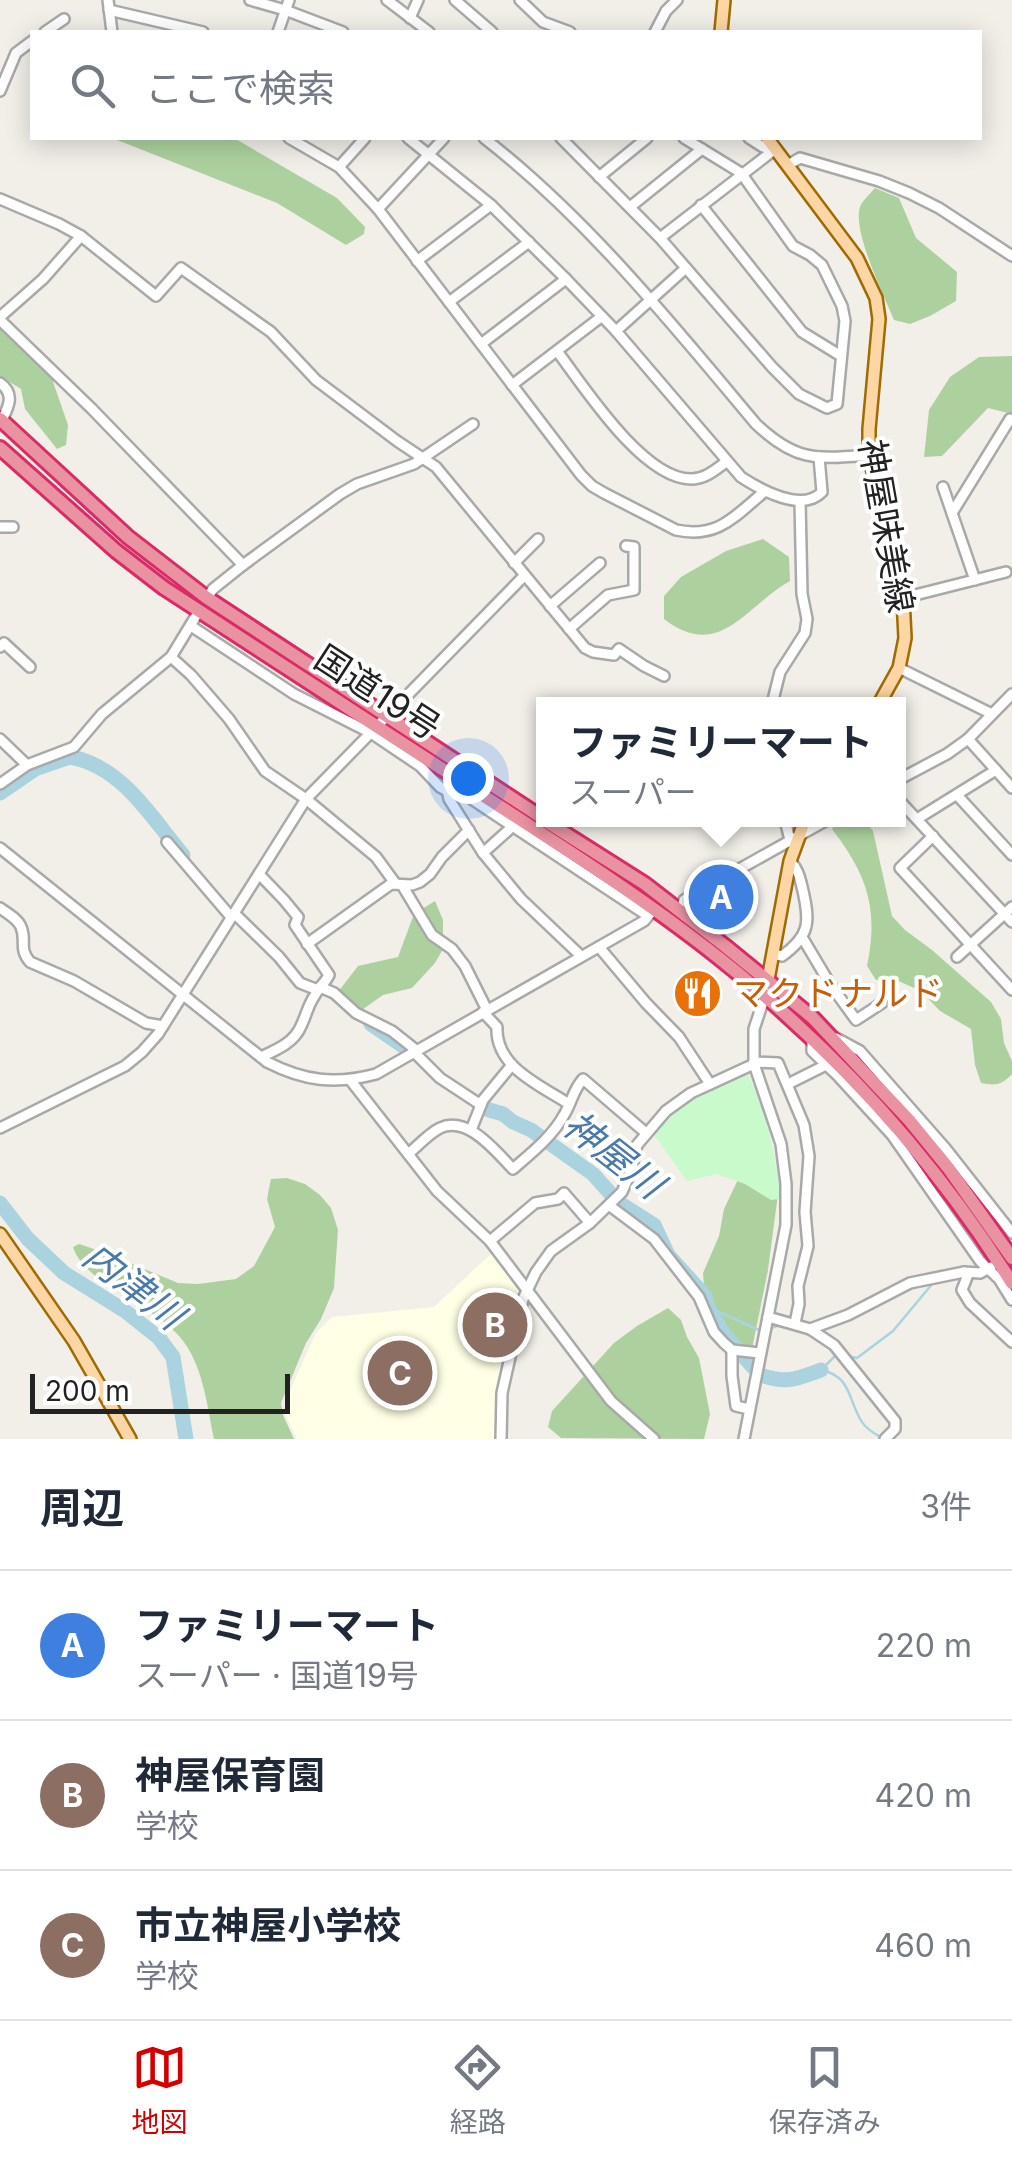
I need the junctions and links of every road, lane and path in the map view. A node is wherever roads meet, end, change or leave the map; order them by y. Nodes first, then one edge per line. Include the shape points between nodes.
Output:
1 (250, 0) edge
2 (387, 0) edge
3 (418, 0) edge
4 (456, 0) edge
5 (520, 0) edge
6 (677, 0) edge
7 (724, 0) edge
8 (109, 5) edge
9 (287, 5) edge
10 (410, 18) junction
11 (64, 20) dead end
12 (48, 30) edge
13 (112, 30) edge
14 (191, 30) edge
15 (279, 30) edge
16 (339, 30) edge
17 (425, 30) edge
18 (490, 30) edge
19 (565, 30) edge
20 (656, 30) edge
21 (721, 30) edge
22 (30, 42) edge
23 (0, 91) edge
24 (292, 140) edge
25 (362, 140) edge
26 (410, 140) edge
27 (442, 140) edge
28 (486, 140) edge
29 (563, 140) edge
30 (579, 140) edge
31 (645, 140) edge
32 (687, 140) edge
33 (752, 140) edge
34 (768, 140) edge
35 (571, 147) junction
36 (702, 149) junction
37 (774, 150) junction
38 (428, 154) junction
39 (788, 165) junction
40 (339, 167) junction
41 (741, 174) junction
42 (600, 176) junction
43 (0, 200) edge
44 (492, 205) junction
45 (701, 205) junction
46 (630, 207) junction
47 (378, 209) junction
48 (81, 236) junction
49 (660, 238) junction
50 (529, 242) junction
51 (1012, 256) edge
52 (417, 261) junction
53 (686, 268) junction
54 (566, 280) junction
55 (650, 299) junction
56 (449, 302) junction
57 (601, 317) junction
58 (0, 319) edge
59 (616, 332) junction
60 (481, 344) junction
61 (557, 351) junction
62 (841, 356) junction
63 (0, 383) edge
64 (512, 385) junction
65 (1010, 420) edge
66 (0, 421) edge
67 (473, 424) dead end
68 (0, 448) edge
69 (869, 455) junction
70 (819, 458) junction
71 (423, 459) junction
72 (726, 462) junction
73 (943, 487) dead end
74 (764, 492) junction
75 (800, 501) junction
76 (952, 512) junction
77 (0, 527) edge
78 (13, 527) dead end
79 (538, 539) dead end
80 (626, 546) dead end
81 (600, 562) dead end
82 (514, 563) junction
83 (243, 566) junction
84 (1006, 572) dead end
85 (524, 576) junction
86 (975, 580) junction
87 (903, 598) junction
88 (203, 605) junction
89 (550, 606) junction
90 (191, 626) junction
91 (569, 629) junction
92 (0, 647) edge
93 (170, 657) junction
94 (30, 666) dead end
95 (899, 668) junction
96 (664, 676) dead end
97 (321, 690) junction
98 (294, 694) junction
99 (1012, 694) edge
100 (774, 697) edge
101 (883, 697) edge
102 (992, 714) junction
103 (378, 726) junction
104 (0, 739) edge
105 (968, 739) junction
106 (27, 765) junction
107 (998, 772) junction
108 (1012, 774) edge
109 (452, 776) junction
110 (906, 776) edge
111 (0, 784) edge
112 (1012, 788) edge
113 (447, 790) junction
114 (957, 795) junction
115 (306, 799) junction
116 (906, 807) edge
117 (536, 815) edge
118 (918, 819) junction
119 (513, 826) junction
120 (556, 827) edge
121 (788, 827) edge
122 (801, 827) edge
123 (815, 827) edge
124 (469, 830) junction
125 (933, 836) junction
126 (794, 838) junction
127 (167, 842) dead end
128 (0, 848) edge
129 (483, 853) junction
130 (1012, 855) edge
131 (790, 861) junction
132 (259, 874) junction
133 (398, 884) junction
134 (682, 906) junction
135 (0, 908) edge
136 (1008, 910) edge
137 (651, 912) junction
138 (233, 915) junction
139 (1012, 922) edge
140 (802, 937) junction
141 (306, 944) junction
142 (971, 944) junction
143 (598, 947) junction
144 (773, 954) junction
145 (582, 956) junction
146 (957, 957) dead end
147 (768, 981) junction
148 (319, 988) junction
149 (1012, 990) edge
150 (182, 995) junction
151 (764, 996) junction
152 (882, 1004) dead end
153 (485, 1011) junction
154 (163, 1026) junction
155 (829, 1034) junction
156 (414, 1050) junction
157 (261, 1058) junction
158 (829, 1062) junction
159 (754, 1063) junction
160 (511, 1066) junction
161 (351, 1081) junction
162 (710, 1084) junction
163 (788, 1084) junction
164 (569, 1104) junction
165 (481, 1105) junction
166 (0, 1128) edge
167 (471, 1130) junction
168 (646, 1133) junction
169 (916, 1149) junction
170 (408, 1154) junction
171 (915, 1165) junction
172 (610, 1206) junction
173 (590, 1223) junction
174 (1012, 1233) edge
175 (0, 1234) edge
176 (490, 1241) junction
177 (1012, 1258) edge
178 (991, 1267) junction
179 (964, 1272) junction
180 (1012, 1283) edge
181 (528, 1290) junction
182 (1012, 1300) edge
183 (768, 1317) junction
184 (795, 1323) junction
185 (810, 1328) junction
186 (1012, 1342) edge
187 (736, 1351) junction
188 (760, 1353) junction
189 (748, 1409) junction
190 (130, 1439) edge
191 (501, 1439) edge
192 (654, 1439) edge
193 (744, 1439) edge
194 (885, 1439) edge

1 - 9 street
2 - 10 street
3 - 10 street
4 - 18 street
5 - 19 street via 543,22
6 - 20 street
7 - 21 main road
8 - 13 street
8 - 14 street
9 - 15 street
9 - 16 street
10 - 17 street
11 - 12 street
22 - 23 street via 16,52
24 - 40 street
25 - 40 street
26 - 38 street
27 - 38 street
28 - 55 street via 552,194
29 - 35 street
30 - 35 street
31 - 42 street
32 - 36 street
33 - 37 street
34 - 37 main road, 神屋味美線
35 - 42 street
36 - 41 street
36 - 46 street
37 - 39 main road, 神屋味美線
37 - 41 street
38 - 44 street
38 - 47 street
39 - 51 street via 800,158 880,181 939,208
39 - 69 main road, 神屋味美線 via 857,258 876,298
40 - 47 street
41 - 45 street
41 - 62 street via 793,246 822,265 835,288 845,321
42 - 46 street
43 - 48 street
44 - 50 street
44 - 52 street
45 - 49 street
45 - 62 street via 802,332
46 - 49 street
47 - 52 street
48 - 58 street
48 - 71 street via 156,296 182,269 272,332 316,380
49 - 53 street
50 - 54 street
50 - 56 street
52 - 56 street
53 - 55 street
53 - 62 street via 798,394 826,408 837,404
54 - 57 street
54 - 60 street
55 - 59 street
55 - 70 street via 767,434
56 - 60 street
57 - 59 street
57 - 61 street
58 - 83 street
59 - 72 street
60 - 64 street
61 - 64 street
61 - 72 street via 630,446 650,462 696,480
63 - 66 street via 10,402
64 - 74 street via 592,486 676,530 721,527
65 - 76 street
66 - 88 highway, 国道19号
67 - 71 street
68 - 88 highway, 国道19号 via 116,552 164,588
69 - 70 street
69 - 87 main road, 神屋味美線
70 - 75 street via 822,492
71 - 82 street via 449,481
71 - 83 street via 340,494
72 - 74 street
73 - 76 street
74 - 75 street
75 - 100 street via 807,619
76 - 86 street
77 - 78 street
79 - 82 street
80 - 91 street via 634,547 634,590 608,595
81 - 89 street
82 - 85 street
83 - 88 street
84 - 86 street
85 - 89 street
85 - 103 street
86 - 87 street
87 - 95 main road, 神屋味美線
88 - 90 street
88 - 97 highway, 国道19号
88 - 103 highway, 国道19号 via 338,679
89 - 91 street
90 - 93 street
90 - 98 street
91 - 96 street via 585,648 614,655 620,649
92 - 94 street via 4,643
93 - 106 street via 102,714 74,748
93 - 115 street via 229,718 265,771
95 - 101 main road, 神屋味美線
95 - 102 street
97 - 98 street
97 - 103 highway, 国道19号
98 - 103 street
99 - 102 street
102 - 105 street
103 - 109 highway, 国道19号
103 - 113 street
103 - 115 street
103 - 117 highway, 国道19号
104 - 106 street
105 - 107 street
105 - 110 street
106 - 111 street
107 - 108 street
107 - 112 street
107 - 114 street
109 - 113 street
109 - 137 highway, 国道19号
113 - 119 street
113 - 124 street
114 - 118 street
114 - 130 street
115 - 132 street
115 - 133 street
116 - 118 street
118 - 125 street
119 - 129 street
119 - 137 street
120 - 134 highway, 国道19号
121 - 126 street
122 - 126 main road
123 - 126 street
124 - 129 street
124 - 133 street via 420,882
125 - 136 street
125 - 142 street via 900,868
126 - 131 main road
126 - 134 street
127 - 138 street
128 - 150 street
129 - 145 street
131 - 140 street via 798,869 809,918
131 - 144 main road
132 - 138 street
132 - 141 street via 298,918
133 - 141 street
133 - 153 street via 432,935 465,966
134 - 147 highway, 国道19号
135 - 154 street via 19,922 30,962
136 - 139 street
136 - 142 street
137 - 143 street
137 - 151 highway, 国道19号
138 - 148 street via 300,984
138 - 150 street
140 - 144 street via 782,956
140 - 152 street via 856,1020
141 - 148 street via 328,972
142 - 146 street
142 - 149 street
143 - 145 street
143 - 162 street via 679,1037
144 - 147 main road
145 - 153 street
147 - 151 main road
147 - 155 highway, 国道19号
148 - 156 street
148 - 157 street via 292,1039
150 - 154 street
150 - 157 street
151 - 158 highway, 国道19号
151 - 159 street
153 - 156 street
153 - 160 street
154 - 166 street via 125,1066
155 - 174 street via 860,1051
155 - 177 highway, 国道19号 via 909,1120
156 - 161 street
156 - 165 street via 440,1078
157 - 161 street via 301,1076
158 - 163 street
158 - 169 highway, 国道19号
158 - 171 street
159 - 162 street
159 - 163 street via 778,1063
159 - 183 street via 781,1144 786,1184 786,1225
160 - 164 street
160 - 165 street
161 - 170 street
162 - 168 street via 666,1111
163 - 184 street via 809,1156 808,1246
164 - 167 street via 547,1138 513,1170
164 - 168 street via 583,1079
165 - 167 street
167 - 170 street via 445,1126
168 - 172 street
169 - 171 highway
169 - 180 highway, 国道19号
170 - 176 street
171 - 178 street
172 - 173 street
172 - 187 street via 654,1240 699,1297 714,1332
173 - 176 street via 564,1193 534,1203
173 - 181 street via 552,1251
175 - 190 main road via 74,1341
176 - 181 street
178 - 179 street
178 - 182 street
179 - 185 street via 910,1283
179 - 186 street via 962,1290 970,1304
181 - 191 street via 502,1392
181 - 192 street via 611,1400
183 - 184 street
183 - 188 street
184 - 185 street
185 - 194 street via 834,1345 895,1420
187 - 188 street
187 - 189 street via 736,1406
188 - 189 street
189 - 193 street

